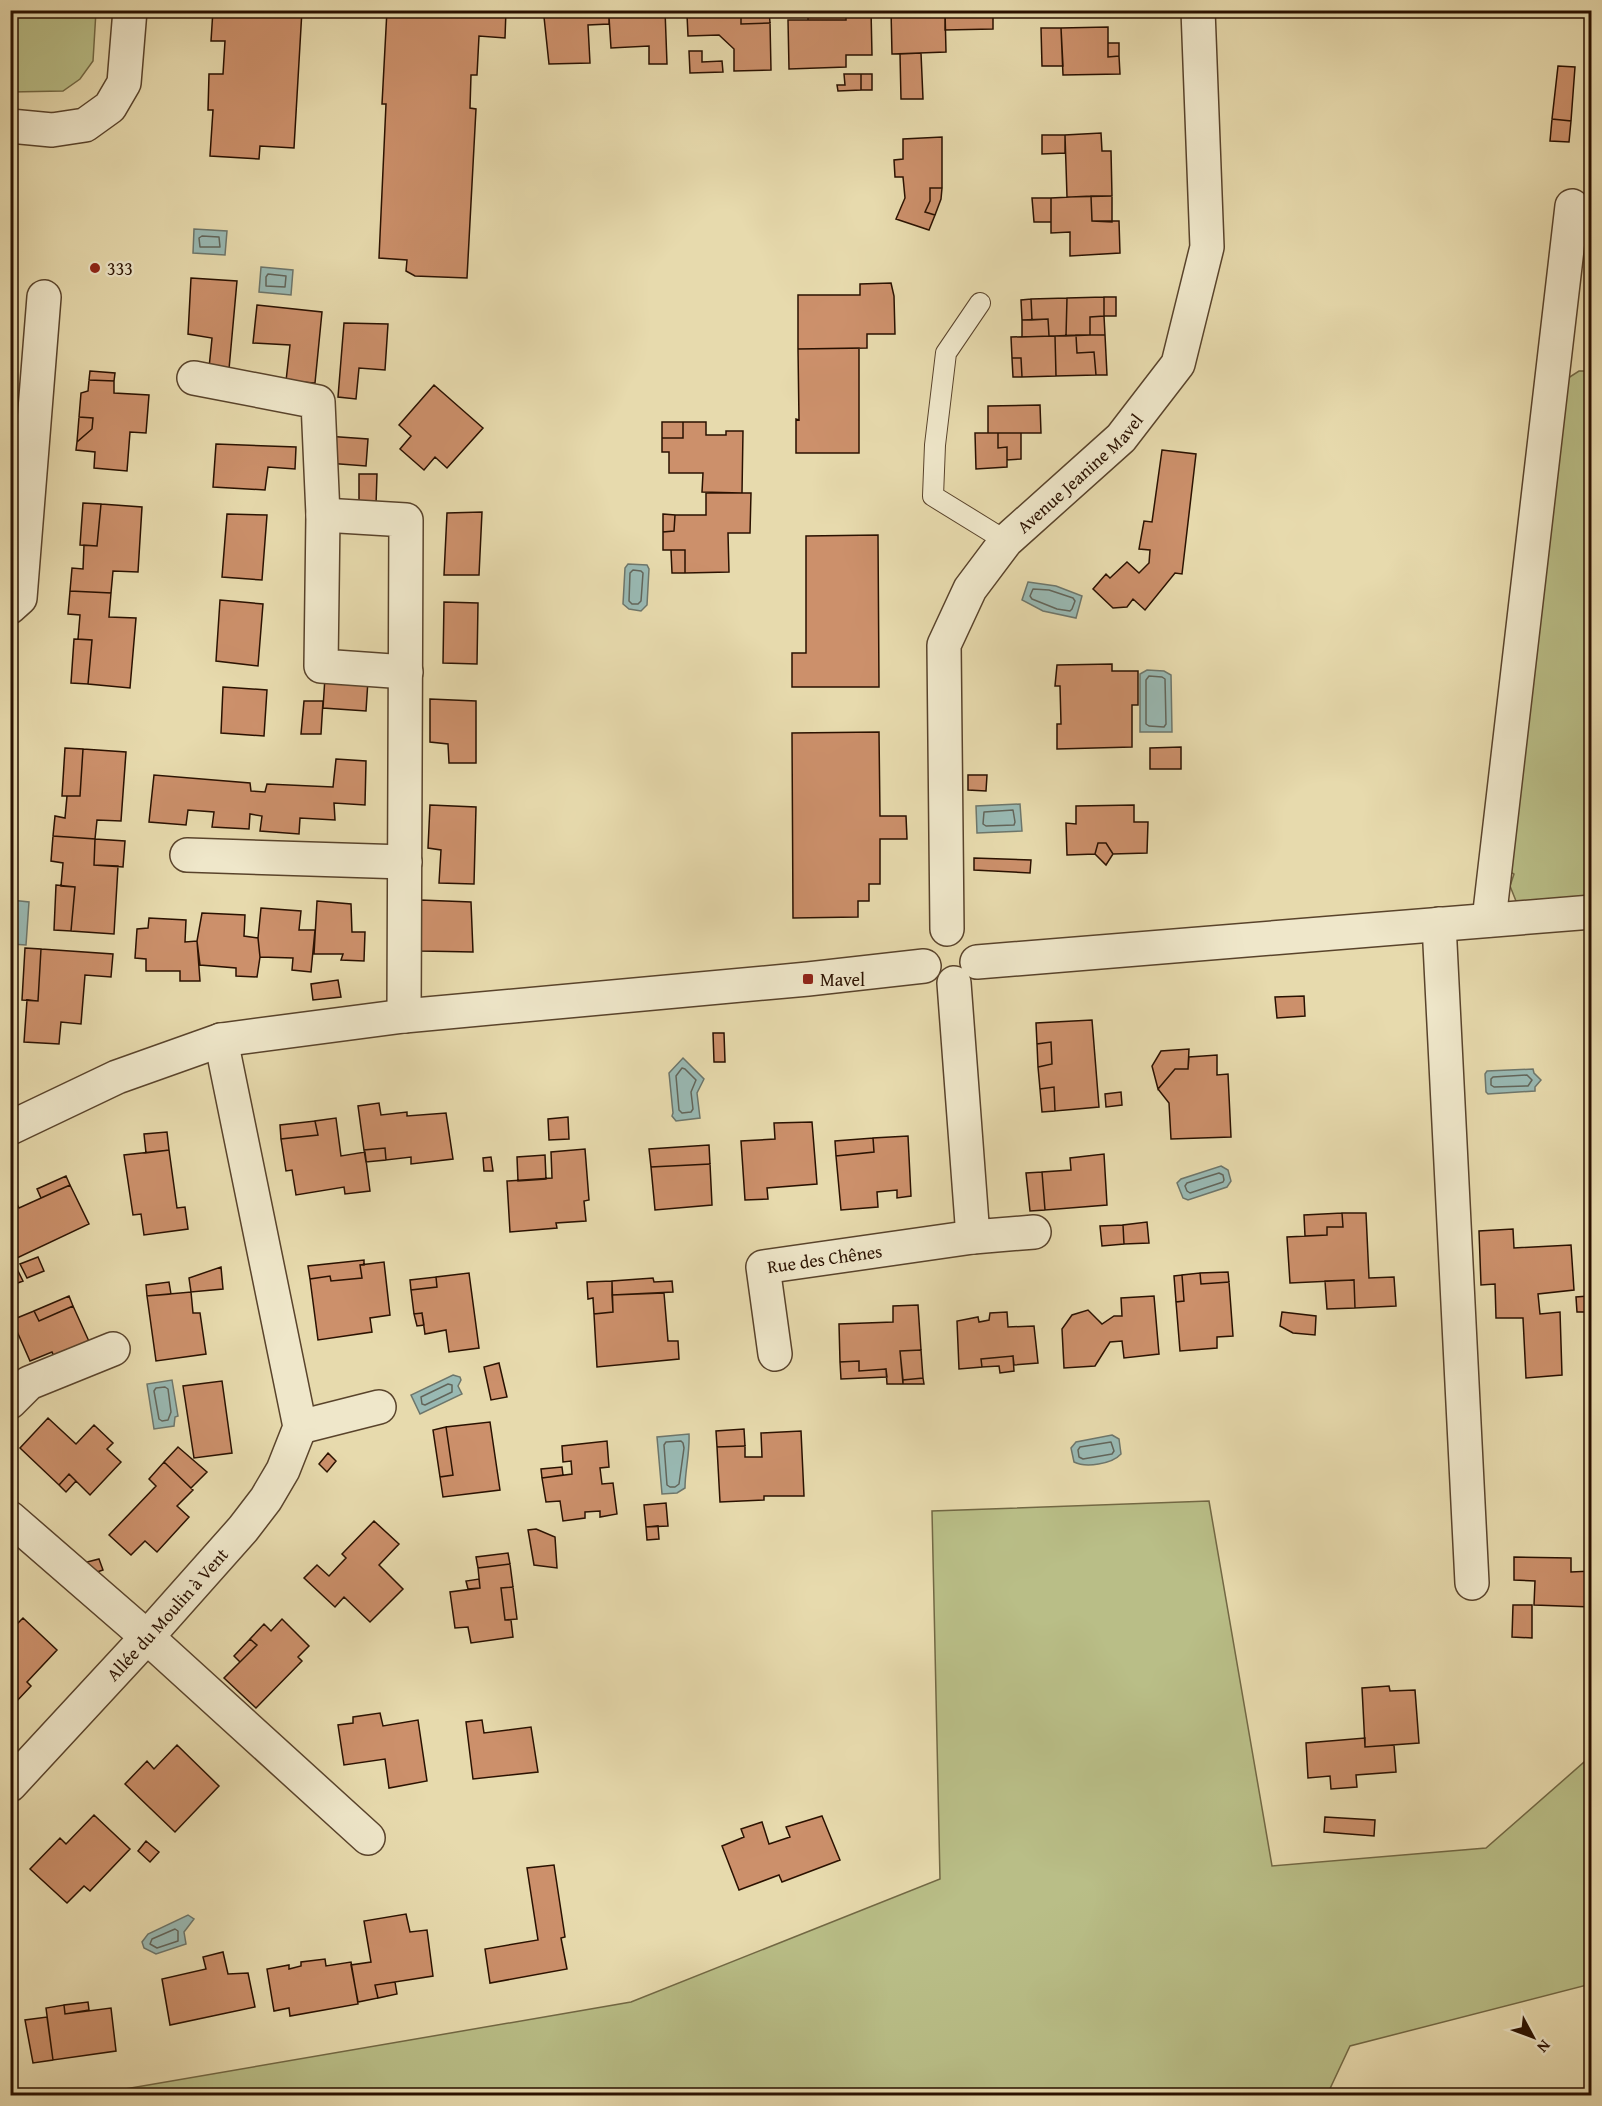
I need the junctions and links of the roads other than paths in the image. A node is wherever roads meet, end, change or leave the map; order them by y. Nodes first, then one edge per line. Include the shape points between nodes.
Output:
1 (130, 10) edge
2 (1198, 10) edge
3 (10, 126) edge
4 (1572, 206) dead end
5 (44, 297) dead end
6 (980, 303) dead end
7 (194, 378) dead end
8 (323, 515) junction
9 (1006, 541) junction
10 (10, 607) edge
11 (406, 672) junction
12 (188, 855) dead end
13 (405, 862) junction
14 (1592, 912) edge
15 (1489, 920) junction
16 (1440, 924) junction
17 (947, 929) junction
18 (924, 966) junction
19 (965, 973) junction
20 (404, 1016) junction
21 (221, 1040) junction
22 (10, 1128) edge
23 (1034, 1232) dead end
24 (973, 1237) junction
25 (113, 1349) dead end
26 (775, 1354) dead end
27 (10, 1402) edge
28 (379, 1407) dead end
29 (300, 1427) junction
30 (10, 1518) edge
31 (1472, 1583) dead end
32 (147, 1637) junction
33 (10, 1785) edge
34 (368, 1838) dead end

1 - 3 street via 124,82 110,107 85,125 52,130
2 - 9 street, Avenue Jeanine Mavel via 1207,247 1178,364 1121,438
4 - 15 street
5 - 10 street via 20,598
6 - 9 lane via 946,353 933,496
7 - 8 street via 318,402
8 - 11 street via 406,520
8 - 11 street via 321,666
9 - 17 street, Avenue Jeanine Mavel via 970,589 944,645
11 - 13 street
12 - 13 street
13 - 20 street
14 - 15 street
15 - 16 street
16 - 19 street
16 - 31 street
17 - 18 street via 928,940 922,957
17 - 19 street via 968,936 977,952
18 - 19 street via 934,980 943,983
18 - 20 street
19 - 24 street
20 - 21 street
21 - 22 street via 117,1077
21 - 29 street
23 - 24 street, Rue des Chênes
24 - 26 street, Rue des Chênes via 764,1267
25 - 27 street via 29,1383
28 - 29 street
29 - 32 street, Allée du Moulin à Vent via 266,1499
30 - 32 street
32 - 33 street, Allée du Moulin à Vent
32 - 34 street

